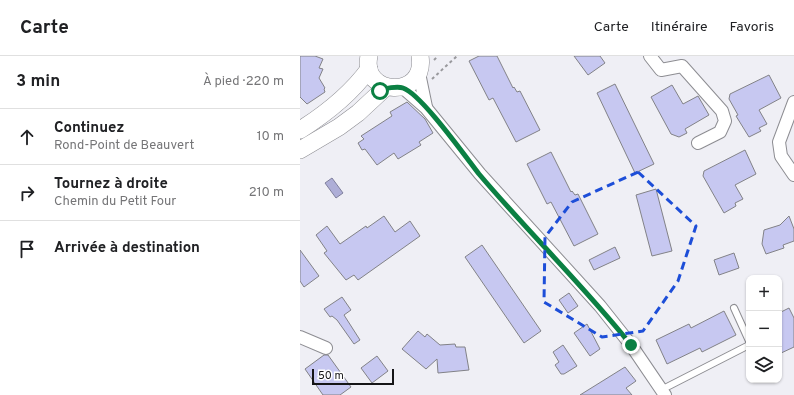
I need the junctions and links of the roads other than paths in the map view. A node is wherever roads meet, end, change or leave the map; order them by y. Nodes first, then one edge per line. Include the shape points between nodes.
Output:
1 (650, 56) edge
2 (368, 60) edge
3 (423, 66) edge
4 (394, 87) junction
5 (794, 102) edge
6 (426, 108) junction
7 (300, 130) edge
8 (698, 143) dead end
9 (300, 150) edge
10 (794, 175) edge
11 (734, 308) dead end
12 (746, 335) edge
13 (300, 337) edge
14 (746, 347) edge
15 (326, 348) dead end
16 (663, 392) edge

1 - 8 street via 661,70 682,66 722,111 725,121 720,132
2 - 4 street via 378,83
2 - 7 street via 358,85 331,110
3 - 4 street via 409,84
3 - 6 street
4 - 6 street
4 - 9 street via 339,127
5 - 10 street via 779,142 782,156
6 - 16 street via 485,180 600,306
11 - 12 lane
13 - 15 street
14 - 16 lane

